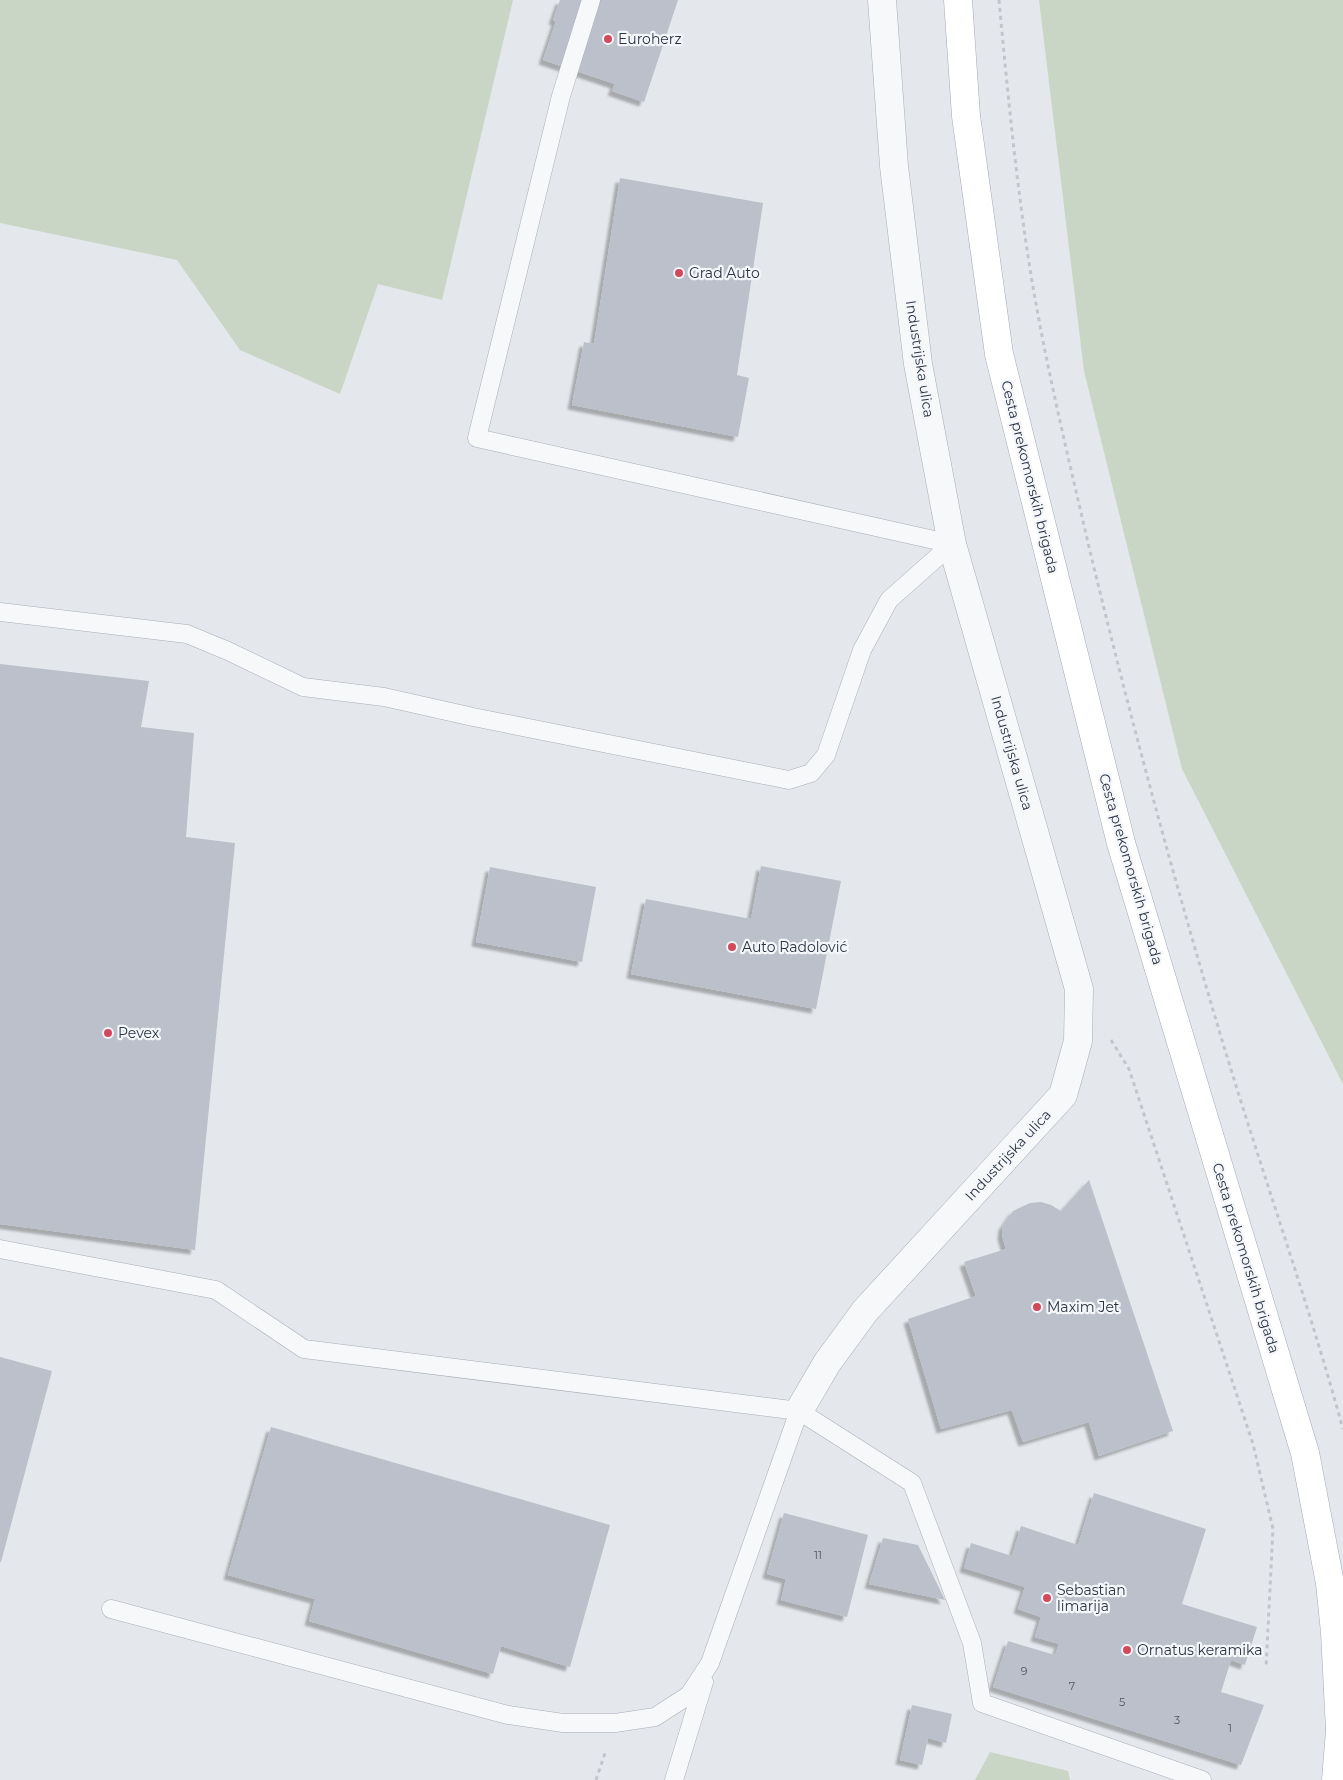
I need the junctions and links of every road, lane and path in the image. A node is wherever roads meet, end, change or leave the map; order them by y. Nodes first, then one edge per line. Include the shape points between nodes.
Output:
1 (591, 0) edge
2 (882, 0) edge
3 (958, 0) edge
4 (999, 0) edge
5 (952, 544) junction
6 (0, 612) edge
7 (1109, 1037) dead end
8 (0, 1250) edge
9 (799, 1411) junction
10 (1343, 1429) edge
11 (110, 1609) dead end
12 (710, 1663) junction
13 (1266, 1668) dead end
14 (1342, 1739) edge
15 (674, 1780) edge
16 (1202, 1780) edge
17 (1336, 1780) edge

1 - 5 lane via 561,96 477,438
2 - 5 street, Industrijska ulica via 894,166 918,364
3 - 14 main road, Cesta prekomorskih brigada via 966,116 999,354 1121,843 1305,1453 1330,1583
4 - 10 path via 1014,156 1033,285 1055,402 1105,612 1155,806 1220,1032
5 - 6 lane via 888,600 862,650 826,755 811,773 789,780 384,697 303,687 187,634
5 - 9 street, Industrijska ulica via 1079,989 1078,1041 1063,1095 865,1311 827,1363
7 - 13 path via 1129,1070 1252,1444 1272,1529
8 - 9 lane via 216,1290 304,1349
9 - 12 lane
9 - 16 lane via 912,1483 972,1643 982,1703
11 - 12 lane via 508,1715 563,1723 615,1724 655,1717 689,1695
12 - 15 lane
14 - 17 main road, Cesta prekomorskih brigada

